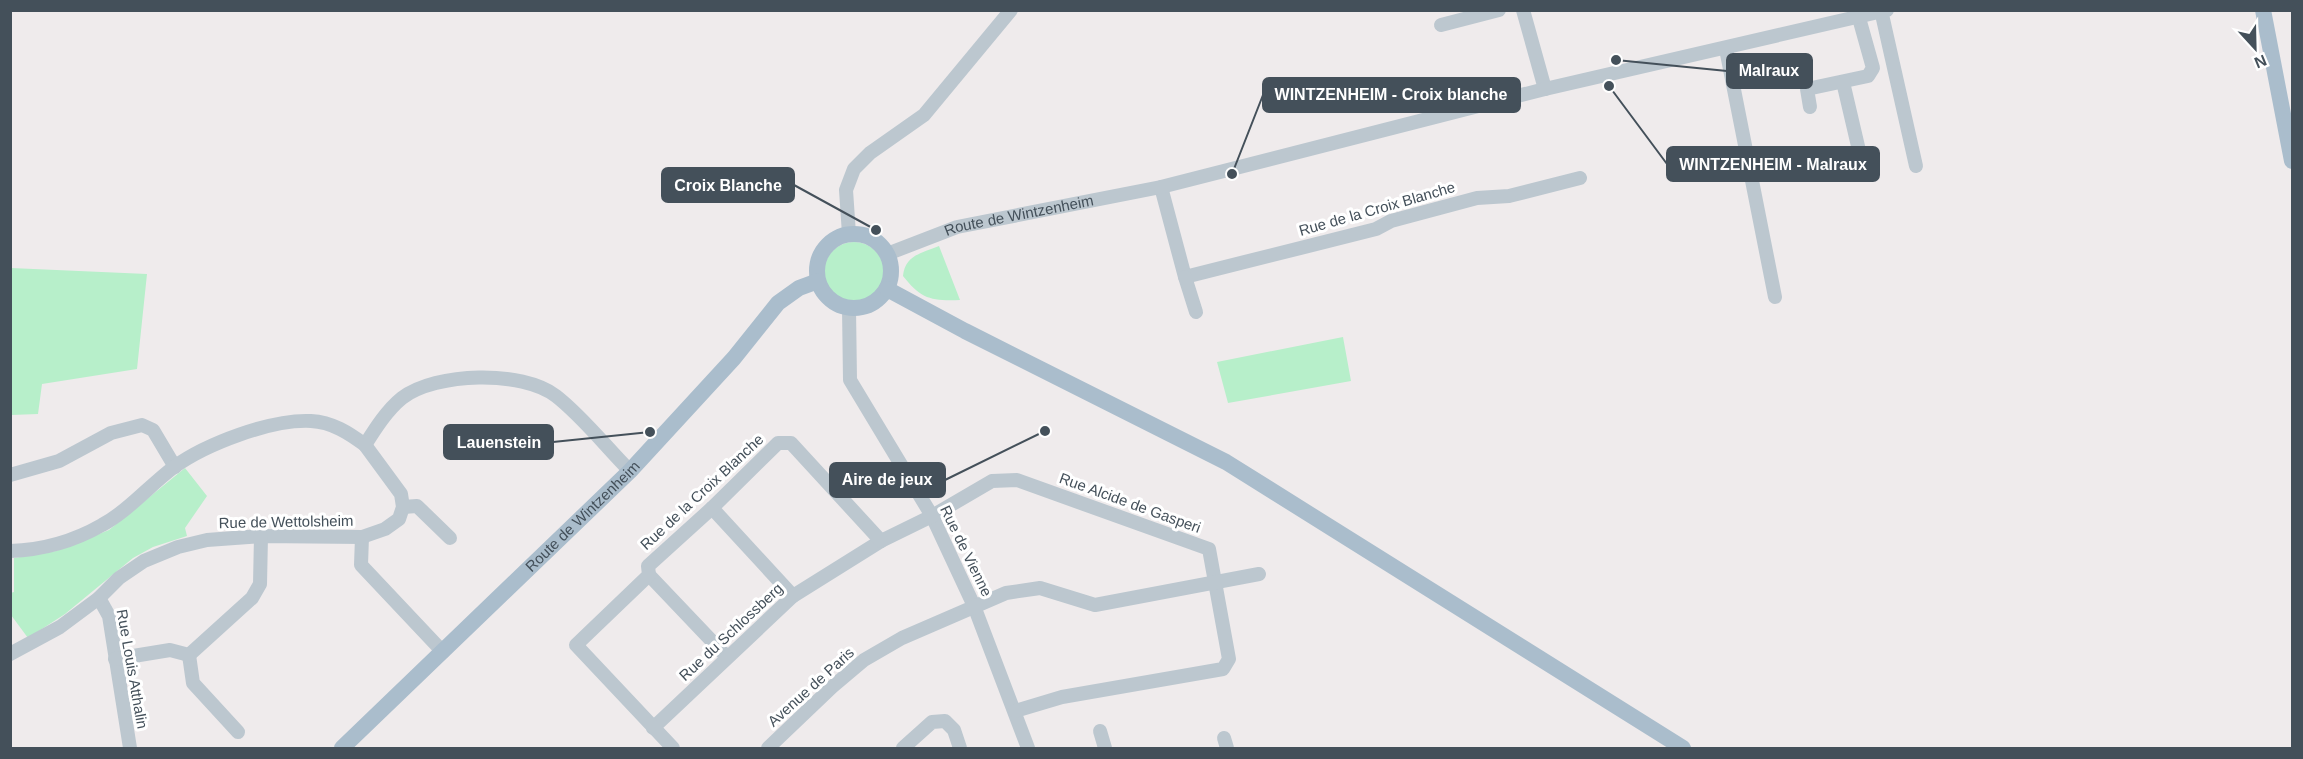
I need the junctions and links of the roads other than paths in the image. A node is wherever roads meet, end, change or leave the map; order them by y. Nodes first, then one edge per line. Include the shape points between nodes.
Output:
1 (1011, 10) edge
2 (1498, 10) edge
3 (1523, 10) edge
4 (2264, 10) edge
5 (1883, 11) edge
6 (1859, 18) junction
7 (1441, 25) dead end
8 (1726, 49) junction
9 (1843, 82) junction
10 (1545, 89) junction
11 (1810, 107) dead end
12 (2292, 161) edge
13 (1916, 166) dead end
14 (1814, 169) dead end
15 (1580, 178) dead end
16 (1157, 188) junction
17 (849, 234) junction
18 (887, 254) junction
19 (1185, 277) junction
20 (818, 281) junction
21 (887, 289) junction
22 (1775, 297) dead end
23 (849, 308) junction
24 (1196, 312) dead end
25 (365, 445) junction
26 (175, 466) junction
27 (630, 471) junction
28 (10, 475) edge
29 (403, 507) junction
30 (712, 508) junction
31 (932, 516) junction
32 (261, 536) junction
33 (362, 537) junction
34 (450, 538) dead end
35 (881, 541) junction
36 (10, 551) edge
37 (1259, 574) dead end
38 (649, 575) junction
39 (1215, 582) junction
40 (793, 596) junction
41 (99, 598) junction
42 (974, 606) junction
43 (443, 652) junction
44 (10, 654) edge
45 (189, 656) junction
46 (727, 657) junction
47 (115, 659) junction
48 (1015, 711) junction
49 (654, 728) junction
50 (1100, 731) dead end
51 (238, 732) dead end
52 (130, 748) edge
53 (342, 748) edge
54 (673, 748) edge
55 (768, 748) edge
56 (903, 748) edge
57 (960, 748) edge
58 (1028, 748) edge
59 (1105, 748) edge
60 (1683, 748) edge

1 - 17 street via 924,115 854,169 846,190
2 - 7 street
3 - 10 street
4 - 12 main road
5 - 6 street, Route de Wintzenheim
5 - 13 street
6 - 8 street, Route de Wintzenheim
6 - 9 street via 1873,68 1868,76
8 - 10 street, Route de Wintzenheim
8 - 22 street
9 - 11 street via 1807,89
9 - 14 street via 1861,159
10 - 16 street, Route de Wintzenheim
15 - 19 street, Rue de la Croix Blanche via 1509,195 1477,198 1391,221 1377,229
16 - 18 street, Route de Wintzenheim via 957,227
16 - 19 street
17 - 18 main road via 867,236
17 - 20 main road via 835,238 824,248 817,263
18 - 21 main road via 891,273
19 - 24 street
20 - 23 main road via 834,303
20 - 27 main road, Route de Wintzenheim via 799,288 778,303 734,358
21 - 23 main road via 865,307
21 - 60 main road via 1226,462
23 - 31 street, Rue de Vienne via 850,380
25 - 26 street via 346,431 312,421 249,432 202,449
25 - 27 street via 403,397 424,387 452,381 523,381 555,396
25 - 29 street via 401,494
26 - 28 street via 153,430 142,425 111,433 59,461
26 - 36 street via 104,524 44,548
27 - 43 main road, Route de Wintzenheim
29 - 33 street, Rue de Wettolsheim via 399,519
29 - 34 street via 417,506
30 - 35 street, Rue de la Croix Blanche via 778,443 791,443
30 - 38 street, Rue de la Croix Blanche via 648,566
30 - 40 street
31 - 35 street, Rue du Schlossberg
31 - 39 street, Rue Alcide de Gasperi via 992,481 1017,480 1209,549
31 - 42 street, Rue de Vienne
32 - 33 street, Rue de Wettolsheim
32 - 41 street, Rue de Wettolsheim via 207,540 178,547 144,561
32 - 45 street via 260,584 256,591
33 - 43 street via 361,565
35 - 40 street, Rue du Schlossberg
37 - 39 street, Avenue de Paris
38 - 46 street
38 - 49 street, Rue de la Croix Blanche via 576,645
39 - 42 street, Avenue de Paris via 1095,604 1040,588 1006,593
39 - 48 street, Rue Alcide de Gasperi via 1229,659 1222,669 1062,697
40 - 46 street, Rue du Schlossberg
41 - 44 street, Rue de Wettolsheim via 60,627
41 - 47 street, Rue Louis Atthalin via 109,616
42 - 48 street, Rue de Vienne
42 - 55 street, Avenue de Paris via 902,638 864,660
43 - 53 main road, Route de Wintzenheim
45 - 47 street via 170,650
45 - 51 street via 193,683
46 - 49 street, Rue du Schlossberg
47 - 52 street, Rue Louis Atthalin
48 - 58 street, Rue de Vienne
49 - 54 street, Rue de la Croix Blanche
50 - 59 street
56 - 57 street via 932,722 945,721 954,730

